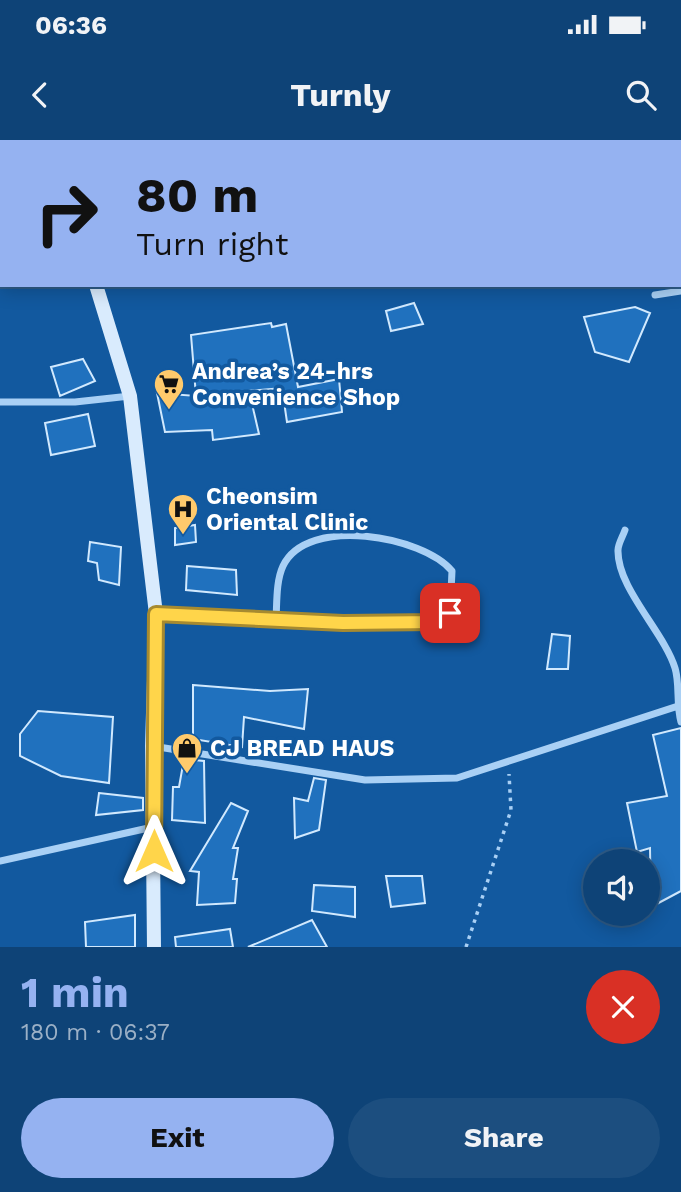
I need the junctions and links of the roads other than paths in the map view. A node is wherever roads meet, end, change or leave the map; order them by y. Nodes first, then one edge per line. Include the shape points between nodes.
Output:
1 (97, 287) edge
2 (681, 291) edge
3 (655, 295) dead end
4 (130, 396) junction
5 (0, 402) edge
6 (625, 530) dead end
7 (156, 614) junction
8 (276, 619) junction
9 (679, 706) edge
10 (681, 722) edge
11 (152, 746) junction
12 (154, 827) junction
13 (0, 860) edge
14 (154, 947) edge

1 - 4 main road
2 - 3 street
4 - 5 street
4 - 7 main road
6 - 9 street via 618,550 626,580 676,669
7 - 8 street
7 - 11 main road
8 - 8 street via 436,622 450,613 452,571 443,560 415,549 383,539 335,534 300,547 284,564
9 - 10 street
9 - 11 street via 457,778 365,780
11 - 12 main road
12 - 13 street
12 - 14 main road

